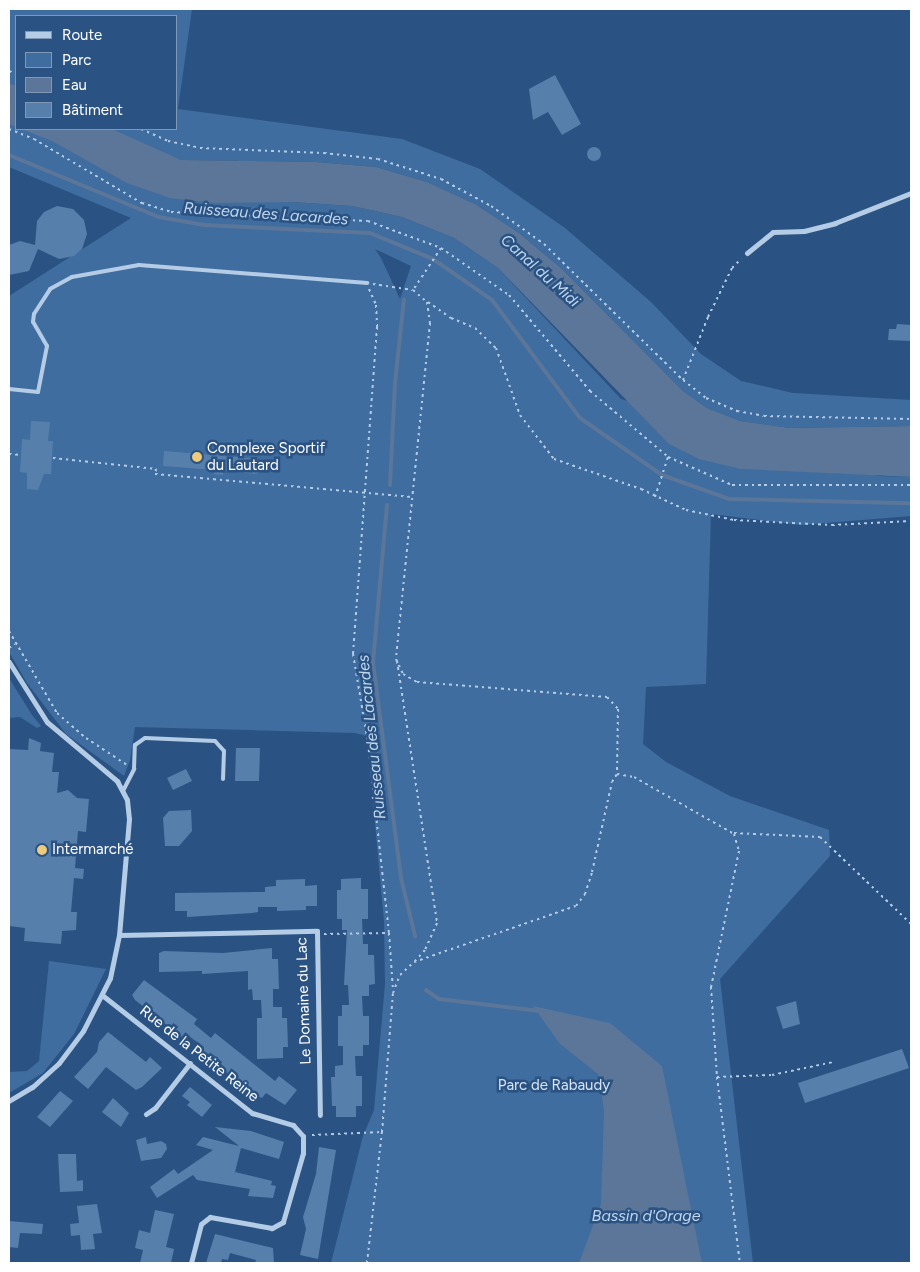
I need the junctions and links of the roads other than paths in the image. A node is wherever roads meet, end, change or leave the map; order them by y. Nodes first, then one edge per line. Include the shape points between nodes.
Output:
1 (911, 193) edge
2 (747, 253) road end
3 (367, 283) road end
4 (9, 389) edge
5 (9, 662) edge
6 (223, 779) dead end
7 (124, 791) junction
8 (119, 935) junction
9 (102, 994) junction
10 (190, 1063) junction
11 (9, 1101) edge
12 (146, 1114) dead end
13 (320, 1116) dead end
14 (191, 1263) edge

1 - 2 street via 835,223 804,231 773,232
3 - 4 lane via 139,265 72,277 50,289 34,314 33,322 47,346 38,392
5 - 7 street via 47,722 109,773
6 - 7 lane via 224,751 221,744 211,740 141,739 135,745 134,769
7 - 8 street via 129,819
8 - 9 street via 115,962
8 - 13 street, Le Domaine du Lac via 317,931
9 - 10 street, Rue de la Petite Reine
9 - 11 street via 83,1031 59,1063 32,1087
10 - 12 street via 155,1108
10 - 14 street, Rue de la Petite Reine via 252,1113 293,1125 303,1136 303,1153 283,1222 272,1228 210,1217 201,1224

